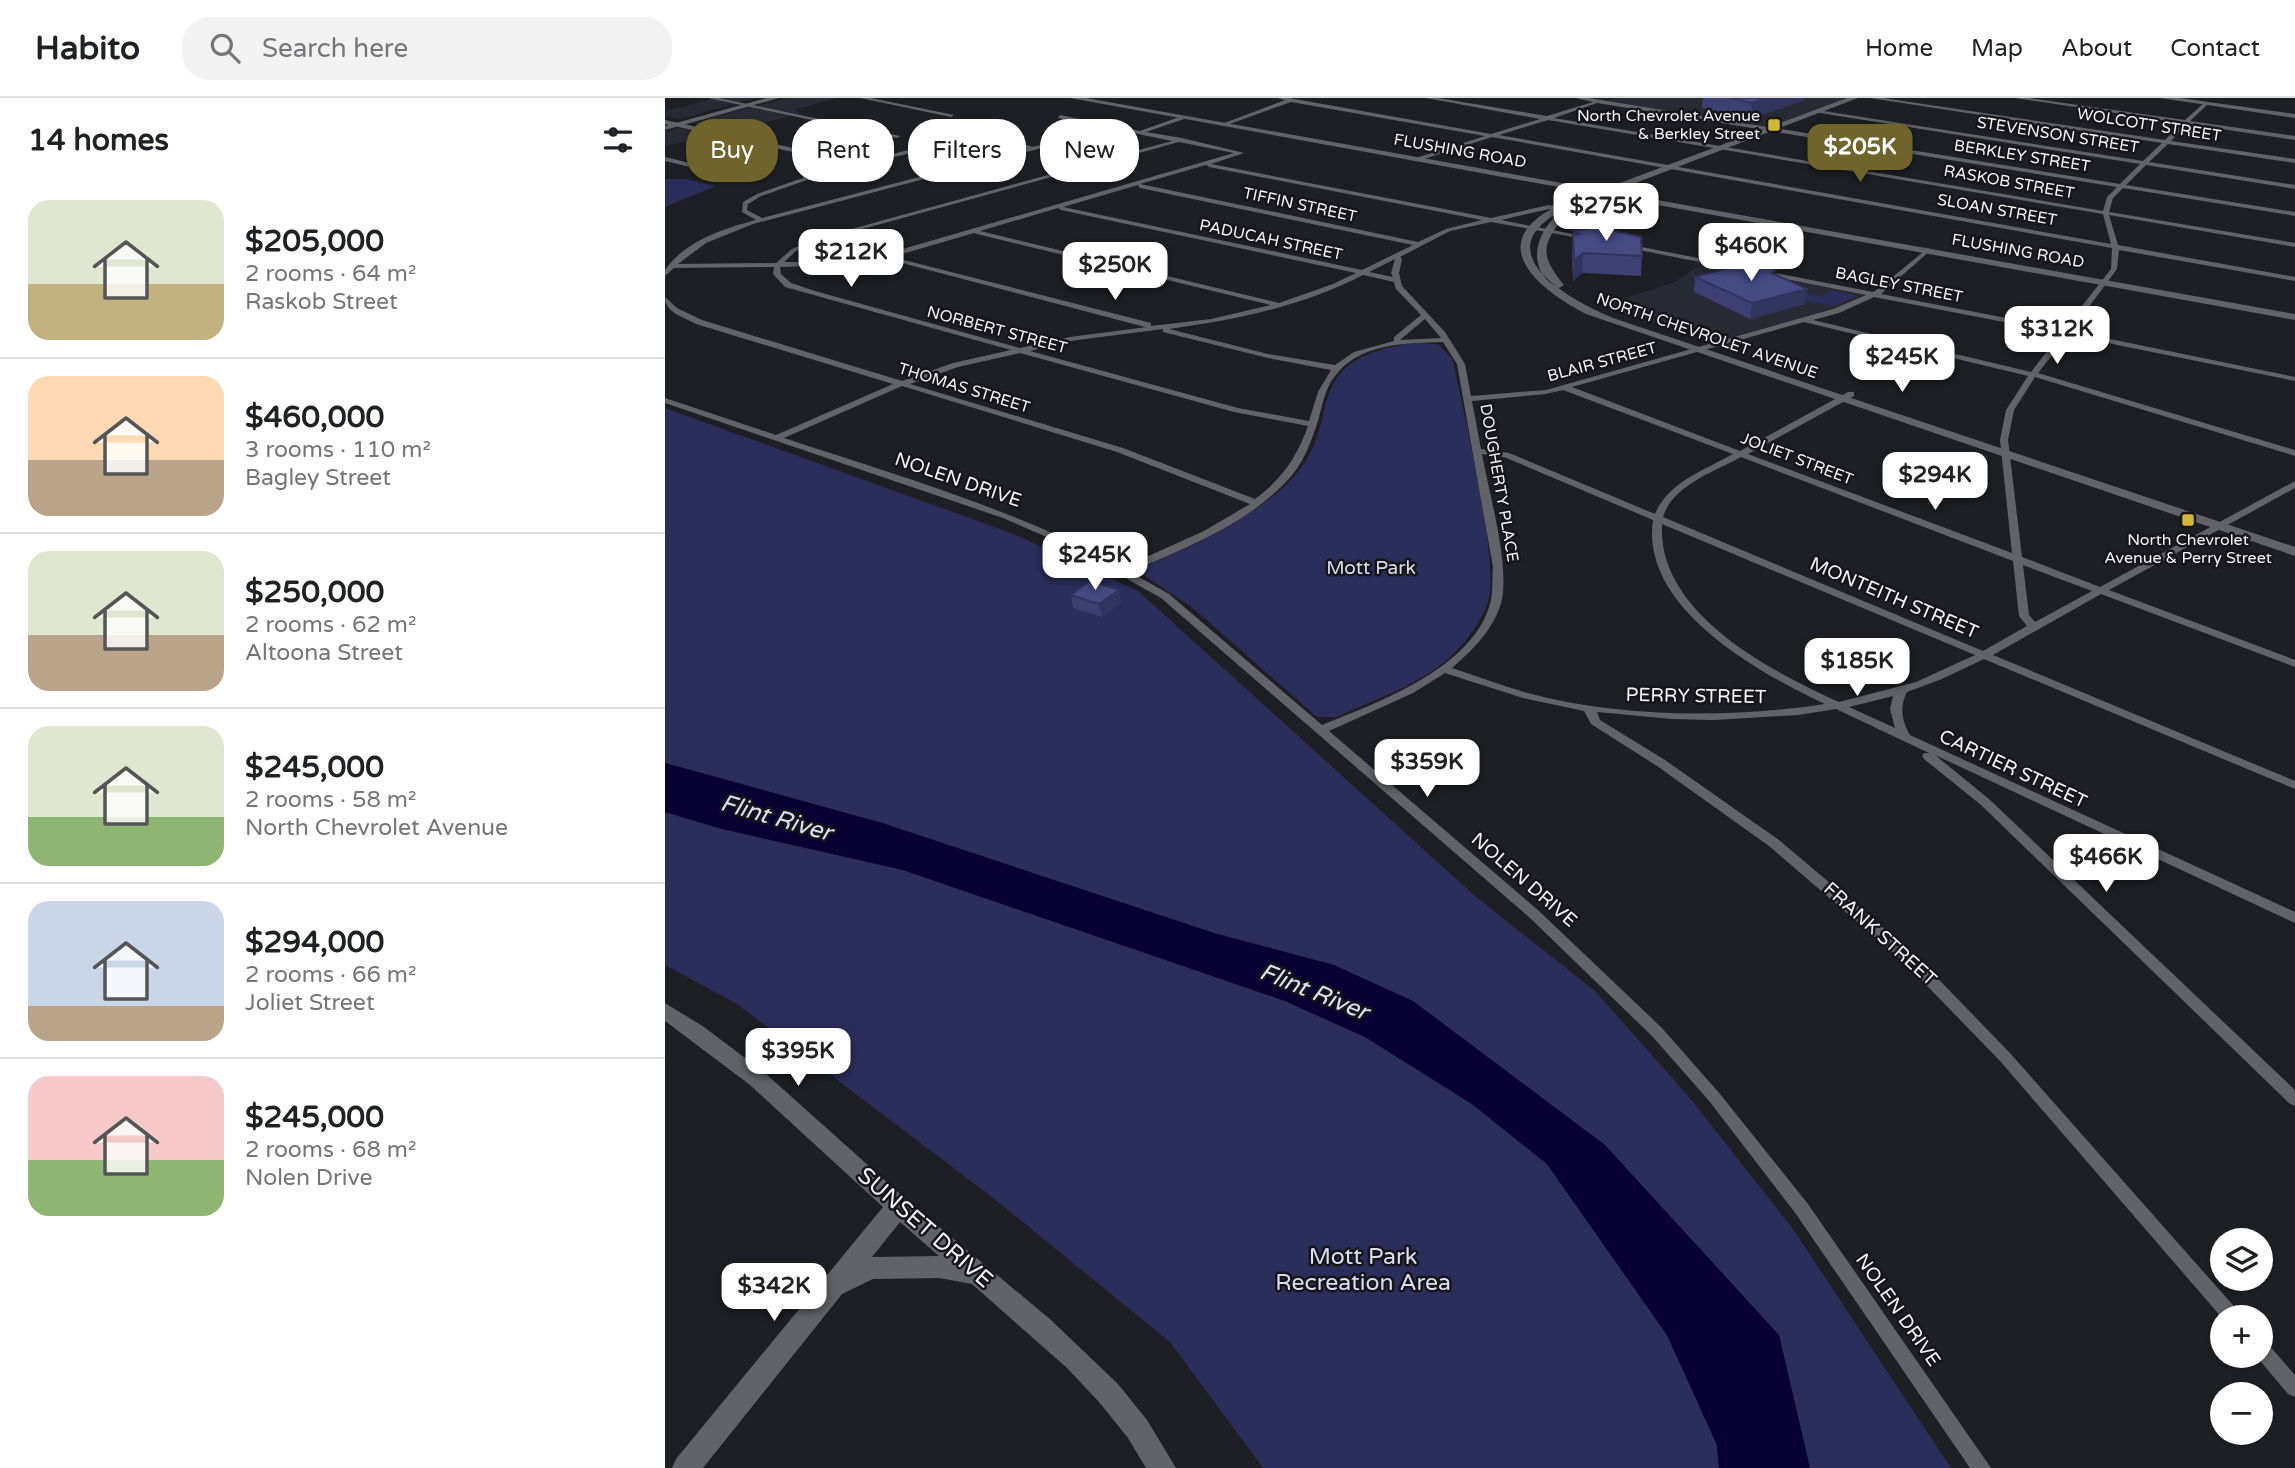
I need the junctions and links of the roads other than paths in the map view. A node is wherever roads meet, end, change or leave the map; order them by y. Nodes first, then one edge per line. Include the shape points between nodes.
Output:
1 (711, 98) edge
2 (775, 98) edge
3 (863, 98) edge
4 (1074, 98) edge
5 (1280, 98) edge
6 (1429, 98) edge
7 (1579, 98) edge
8 (1610, 98) edge
9 (1854, 98) edge
10 (1865, 98) edge
11 (1873, 98) edge
12 (2018, 98) edge
13 (2164, 98) edge
14 (1295, 99) edge
15 (1599, 102) junction
16 (2205, 104) junction
17 (747, 106) junction
18 (1821, 112) junction
19 (951, 116) dead end
20 (2295, 116) edge
21 (1060, 117) dead end
22 (1182, 118) junction
23 (1546, 118) junction
24 (1071, 119) edge
25 (665, 122) edge
26 (2186, 122) junction
27 (678, 124) junction
28 (1223, 125) junction
29 (665, 128) edge
30 (1776, 129) junction
31 (1139, 131) edge
32 (1142, 132) junction
33 (897, 136) dead end
34 (1489, 136) junction
35 (2295, 138) edge
36 (1182, 140) junction
37 (2166, 142) junction
38 (1040, 147) edge
39 (1727, 147) junction
40 (1034, 149) junction
41 (792, 150) edge
42 (665, 159) edge
43 (1418, 159) junction
44 (2295, 161) edge
45 (2144, 163) junction
46 (686, 164) edge
47 (1209, 165) junction
48 (1676, 167) junction
49 (1136, 185) junction
50 (2120, 186) junction
51 (2295, 187) edge
52 (1606, 193) junction
53 (1059, 208) junction
54 (1567, 209) junction
55 (2105, 212) junction
56 (2295, 215) edge
57 (761, 219) junction
58 (1488, 219) junction
59 (1540, 229) junction
60 (975, 232) junction
61 (1596, 240) edge
62 (1417, 244) junction
63 (1621, 245) edge
64 (2295, 245) edge
65 (2116, 246) junction
66 (1927, 250) junction
67 (884, 256) junction
68 (1394, 256) junction
69 (777, 265) junction
70 (671, 267) junction
71 (665, 274) edge
72 (1360, 274) junction
73 (2295, 279) edge
74 (1395, 280) junction
75 (2104, 282) junction
76 (1876, 295) junction
77 (665, 299) edge
78 (1280, 306) junction
79 (1424, 316) junction
80 (2295, 317) edge
81 (1804, 320) junction
82 (1156, 327) junction
83 (2066, 331) junction
84 (1446, 340) junction
85 (1390, 342) junction
86 (1703, 348) junction
87 (1017, 350) junction
88 (1336, 368) junction
89 (2032, 375) junction
90 (2295, 379) edge
91 (901, 383) junction
92 (1563, 387) junction
93 (1846, 397) junction
94 (1468, 399) junction
95 (665, 400) edge
96 (1313, 424) junction
97 (776, 438) junction
98 (2005, 450) junction
99 (1477, 451) junction
100 (2295, 453) edge
101 (1740, 455) junction
102 (2295, 484) edge
103 (1257, 503) junction
104 (1658, 519) junction
105 (2224, 523) junction
106 (2295, 542) edge
107 (2295, 552) edge
108 (2019, 560) junction
109 (1122, 572) junction
110 (2101, 590) junction
111 (2034, 627) junction
112 (1984, 655) junction
113 (2295, 664) edge
114 (1444, 669) junction
115 (1902, 690) junction
116 (1836, 706) junction
117 (1590, 708) junction
118 (1320, 730) junction
119 (1908, 740) junction
120 (2295, 785) edge
121 (2295, 918) edge
122 (665, 1011) edge
123 (2295, 1100) edge
124 (898, 1207) junction
125 (976, 1275) junction
126 (834, 1288) junction
127 (2222, 1305) edge
128 (2273, 1363) edge
129 (2295, 1388) edge
130 (686, 1468) edge
131 (1162, 1468) edge
132 (1981, 1468) edge

1 - 17 street
2 - 17 street
3 - 19 street
4 - 22 street, FLUSHING ROAD
5 - 14 street, SLOAN STREET
6 - 23 street, RASKOB STREET
7 - 15 street, BERKLEY STREET
8 - 15 street
9 - 18 street
10 - 18 street
11 - 37 street, WOLCOTT STREET
12 - 26 street
13 - 16 street
14 - 28 street
14 - 34 street, SLOAN STREET
15 - 23 street
15 - 30 street, BERKLEY STREET
16 - 20 street
16 - 26 street
17 - 27 street
17 - 33 street
18 - 30 street
18 - 45 street, STEVENSON STREET
21 - 24 street
22 - 28 street, FLUSHING ROAD
22 - 32 street
23 - 34 street
23 - 39 street, RASKOB STREET
25 - 27 street
26 - 35 street
26 - 37 street
27 - 29 street
27 - 41 street
28 - 43 street, FLUSHING ROAD
30 - 39 street
30 - 50 street, BERKLEY STREET
31 - 32 street
32 - 36 street
34 - 43 street
34 - 48 street, SLOAN STREET
36 - 47 street via 1241,153
36 - 69 street via 825,237 794,250
37 - 44 street, WOLCOTT STREET
37 - 45 street
38 - 40 street
39 - 48 street
39 - 55 street, RASKOB STREET
40 - 57 street
40 - 57 street via 984,134 830,171 746,201 742,209
42 - 46 street
43 - 52 street, FLUSHING ROAD
45 - 50 street
45 - 51 street, STEVENSON STREET
47 - 49 street
47 - 58 street
48 - 52 street
48 - 65 street, SLOAN STREET
49 - 53 street
49 - 62 street, TIFFIN STREET
50 - 55 street
50 - 56 street, BERKLEY STREET
52 - 54 street
52 - 66 street, FLUSHING ROAD
53 - 60 street
53 - 72 street, PADUCAH STREET
54 - 58 street
54 - 59 street
55 - 64 street, RASKOB STREET
55 - 65 street
57 - 70 street via 704,242
58 - 59 street
58 - 62 street
59 - 61 street
59 - 86 street, NORTH CHEVROLET AVENUE via 1541,260 1563,293
60 - 67 street
60 - 78 street
62 - 68 street
63 - 76 street, BAGLEY STREET
65 - 73 street, SLOAN STREET
65 - 75 street via 2116,263
66 - 75 street, FLUSHING ROAD
66 - 76 street, BLAIR STREET
67 - 69 street
67 - 82 street
68 - 72 street
68 - 74 street via 1399,259
69 - 70 street
69 - 87 street, NORBERT STREET via 780,279 797,289
70 - 71 street
72 - 74 street, PADUCAH STREET
72 - 78 street
74 - 79 street, DOUGHERTY PLACE
75 - 80 street, FLUSHING ROAD
75 - 83 street
76 - 81 street, BLAIR STREET
76 - 83 street, BAGLEY STREET
77 - 91 street, THOMAS STREET via 677,312 699,322
78 - 82 street
79 - 84 street, DOUGHERTY PLACE
79 - 85 street via 1411,331
81 - 86 street, BLAIR STREET
81 - 89 street
82 - 87 street
82 - 88 street
83 - 89 street
83 - 90 street, BAGLEY STREET
84 - 85 street
84 - 94 street, DOUGHERTY PLACE via 1461,364
85 - 88 street
86 - 92 street, BLAIR STREET
86 - 93 street, NORTH CHEVROLET AVENUE
87 - 91 street
87 - 96 street, NORBERT STREET via 1245,412
88 - 96 street via 1324,385
89 - 98 street via 2010,410
89 - 100 street
91 - 97 street
91 - 103 street, THOMAS STREET via 1134,454
92 - 94 street, BLAIR STREET via 1526,396
92 - 101 street, JOLIET STREET
93 - 98 street, NORTH CHEVROLET AVENUE
93 - 101 street
94 - 99 street, DOUGHERTY PLACE
95 - 97 street, NOLEN DRIVE
96 - 103 street via 1298,461
97 - 109 street, NOLEN DRIVE via 1006,516
98 - 105 street, NORTH CHEVROLET AVENUE
98 - 108 street
99 - 104 street, MONTEITH STREET via 1503,454
99 - 114 street, DOUGHERTY PLACE via 1499,588 1484,627 1468,649
101 - 104 street via 1677,490 1664,502
101 - 108 street, JOLIET STREET
102 - 105 street, PERRY STREET
103 - 109 street via 1215,529
104 - 112 street, MONTEITH STREET
104 - 116 street, CARTIER STREET via 1657,544 1663,565 1694,612 1748,659
105 - 106 street, NORTH CHEVROLET AVENUE
105 - 107 street, NORTH CHEVROLET AVENUE
105 - 110 street, PERRY STREET
108 - 110 street, JOLIET STREET
108 - 111 street via 2024,616
109 - 118 street, NOLEN DRIVE via 1165,596
110 - 111 street, PERRY STREET
110 - 113 street, JOLIET STREET
111 - 112 street, PERRY STREET
112 - 115 street, PERRY STREET
112 - 120 street, MONTEITH STREET
114 - 117 street via 1527,696
114 - 118 street, DOUGHERTY PLACE via 1415,688
115 - 116 street, PERRY STREET
115 - 119 street via 1897,717
116 - 117 street, PERRY STREET via 1731,717
116 - 119 street, CARTIER STREET
117 - 127 street, FRANK STREET via 1595,722 1774,843 1909,958 2005,1057
118 - 132 street, NOLEN DRIVE via 1561,939 1688,1065 1835,1254
119 - 121 street, CARTIER STREET
119 - 123 street via 1975,793
122 - 124 street, SUNSET DRIVE via 710,1039
124 - 125 street, SUNSET DRIVE
124 - 126 street
125 - 126 street via 939,1267 870,1268
125 - 131 street, SUNSET DRIVE via 1076,1359 1132,1423
126 - 130 street
128 - 129 street

